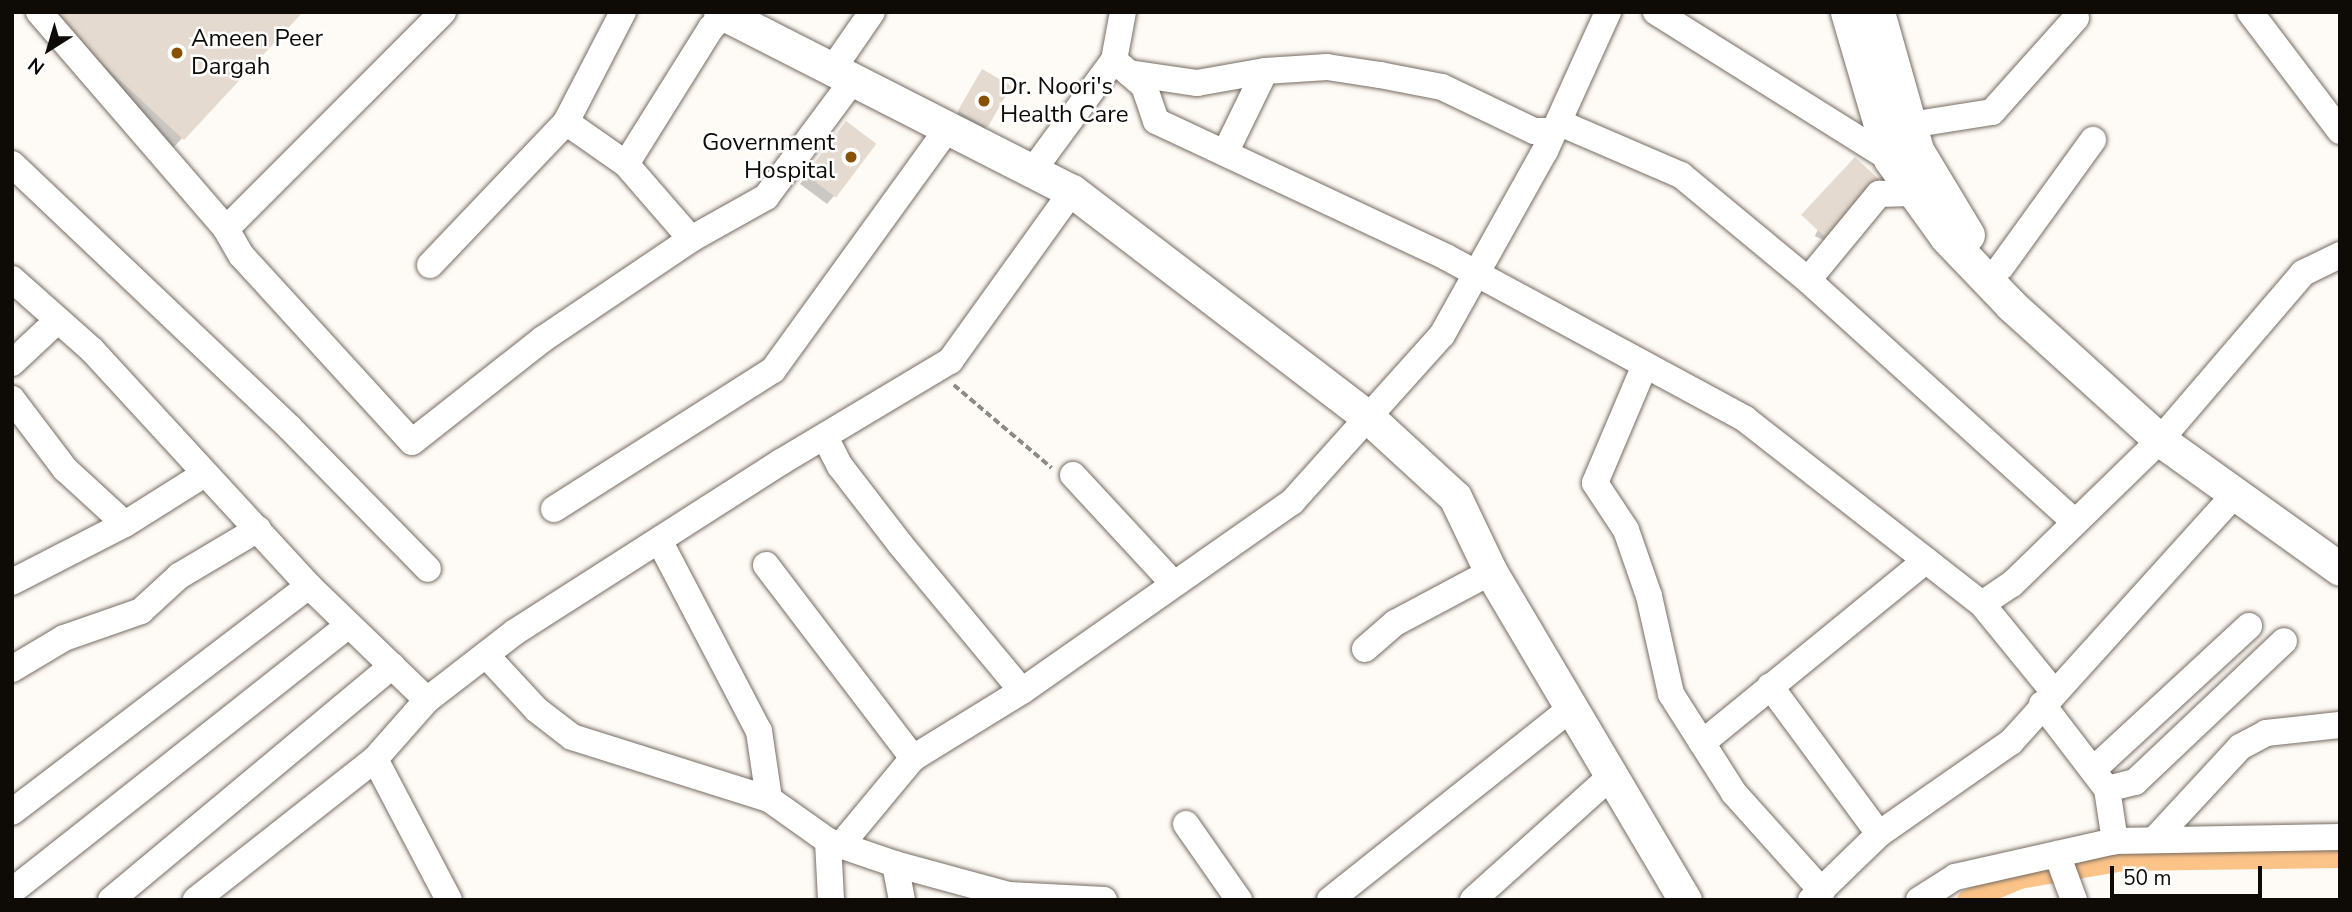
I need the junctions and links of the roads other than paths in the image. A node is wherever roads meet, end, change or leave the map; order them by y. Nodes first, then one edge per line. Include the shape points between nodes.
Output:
1 (38, 12) edge
2 (443, 12) edge
3 (623, 12) edge
4 (872, 12) edge
5 (1123, 12) edge
6 (1608, 12) edge
7 (1656, 12) edge
8 (1847, 12) edge
9 (1878, 12) edge
10 (2250, 12) edge
11 (724, 13) edge
12 (2076, 18) dead end
13 (1122, 67) junction
14 (1265, 71) junction
15 (842, 75) junction
16 (2335, 116) edge
17 (566, 122) junction
18 (1910, 125) junction
19 (947, 130) junction
20 (1554, 131) junction
21 (2093, 140) dead end
22 (1225, 153) junction
23 (1890, 159) junction
24 (12, 164) edge
25 (626, 164) junction
26 (1031, 173) junction
27 (1072, 191) junction
28 (1911, 193) junction
29 (226, 229) junction
30 (691, 239) junction
31 (2340, 255) edge
32 (430, 265) dead end
33 (2001, 267) junction
34 (1477, 274) junction
35 (12, 279) edge
36 (1808, 280) junction
37 (58, 320) junction
38 (12, 363) edge
39 (1645, 365) junction
40 (12, 399) edge
41 (1369, 418) junction
42 (2166, 433) junction
43 (825, 437) junction
44 (1065, 474) road end
45 (203, 475) junction
46 (2234, 495) junction
47 (554, 509) dead end
48 (2075, 522) junction
49 (125, 524) junction
50 (258, 529) junction
51 (660, 542) junction
52 (2340, 544) edge
53 (1926, 561) junction
54 (765, 565) dead end
55 (428, 569) dead end
56 (2340, 569) edge
57 (1491, 572) junction
58 (12, 582) edge
59 (1173, 583) junction
60 (309, 586) junction
61 (1982, 604) junction
62 (349, 625) junction
63 (2249, 626) dead end
64 (2284, 641) dead end
65 (1364, 649) dead end
66 (486, 654) junction
67 (391, 666) junction
68 (12, 669) edge
69 (1770, 686) junction
70 (1022, 691) junction
71 (2048, 698) junction
72 (427, 700) junction
73 (1571, 708) junction
74 (2340, 725) edge
75 (1702, 743) junction
76 (913, 758) junction
77 (375, 759) junction
78 (1611, 776) junction
79 (2101, 779) junction
80 (769, 799) junction
81 (12, 812) edge
82 (1186, 824) dead end
83 (1879, 834) junction
84 (2340, 837) edge
85 (2115, 841) junction
86 (2154, 841) junction
87 (834, 844) junction
88 (2057, 854) junction
89 (895, 864) junction
90 (12, 891) edge
91 (1816, 895) edge
92 (1008, 897) edge
93 (111, 900) edge
94 (196, 900) edge
95 (449, 900) edge
96 (831, 900) edge
97 (902, 900) edge
98 (1104, 900) edge
99 (1239, 900) edge
100 (1330, 900) edge
101 (1473, 900) edge
102 (1685, 900) edge
103 (1919, 900) edge
104 (2074, 900) edge

1 - 29 street
2 - 29 street
3 - 17 street
4 - 15 street
5 - 13 street
6 - 20 street
7 - 23 street
8 - 23 main road
9 - 18 main road
10 - 16 street
11 - 15 main road
11 - 25 street
12 - 18 street via 1992,113
13 - 14 street via 1197,83
13 - 22 street via 1144,86 1156,121
13 - 26 street
14 - 20 street via 1327,67 1442,87 1534,131
14 - 22 street
15 - 19 main road
15 - 30 street via 766,197
17 - 25 street
17 - 32 street
18 - 33 main road via 1917,150 1968,234
19 - 26 main road
19 - 47 street via 773,370
20 - 34 street
20 - 36 street via 1560,123 1681,175
21 - 33 street
22 - 34 street
23 - 28 main road
24 - 55 street via 290,428
25 - 30 street
26 - 27 main road
27 - 41 main road
27 - 43 street via 1008,275 973,335 936,371
28 - 36 street via 1879,194
28 - 42 main road via 2011,305
29 - 30 street via 242,255 412,442 543,339
31 - 42 street via 2303,273
33 - 42 main road
34 - 39 street
34 - 41 street via 1442,335
35 - 37 street
36 - 48 street
37 - 38 street
37 - 45 street via 92,350
39 - 53 street via 1745,419
39 - 75 street via 1595,483 1626,530 1649,596 1671,694
40 - 49 street via 65,469
41 - 57 main road via 1455,497
41 - 59 street via 1292,502
42 - 46 main road
42 - 48 street
42 - 52 main road
43 - 51 street
43 - 70 street via 840,466 877,515
44 - 59 street
45 - 49 street
45 - 50 street
46 - 56 main road
46 - 71 street
48 - 61 street via 2011,584
49 - 58 street
50 - 60 street
50 - 68 street via 179,576 141,611 64,638
51 - 66 street
51 - 80 street via 759,731
53 - 61 street
53 - 69 street
54 - 76 street
57 - 65 street via 1395,623
57 - 73 main road
59 - 70 street
60 - 62 street
60 - 81 street
61 - 71 street
62 - 67 street
62 - 90 street
63 - 79 street
64 - 79 street via 2135,782
66 - 72 street
66 - 80 street via 537,710 572,737
67 - 72 street
67 - 93 street
69 - 75 street
69 - 83 street
70 - 76 street
71 - 79 street
71 - 83 street via 2011,742
72 - 77 street
73 - 78 main road
73 - 100 street
74 - 86 street via 2266,733 2240,747
75 - 91 street via 1734,793
76 - 87 street
77 - 94 street
77 - 95 street
78 - 101 street
78 - 102 main road
79 - 85 street
80 - 87 street
82 - 99 street
83 - 91 street
84 - 86 street
85 - 86 street
85 - 88 street
87 - 89 street
87 - 96 street
88 - 103 street via 1955,877
88 - 104 street
89 - 92 street
89 - 97 street
92 - 98 street

